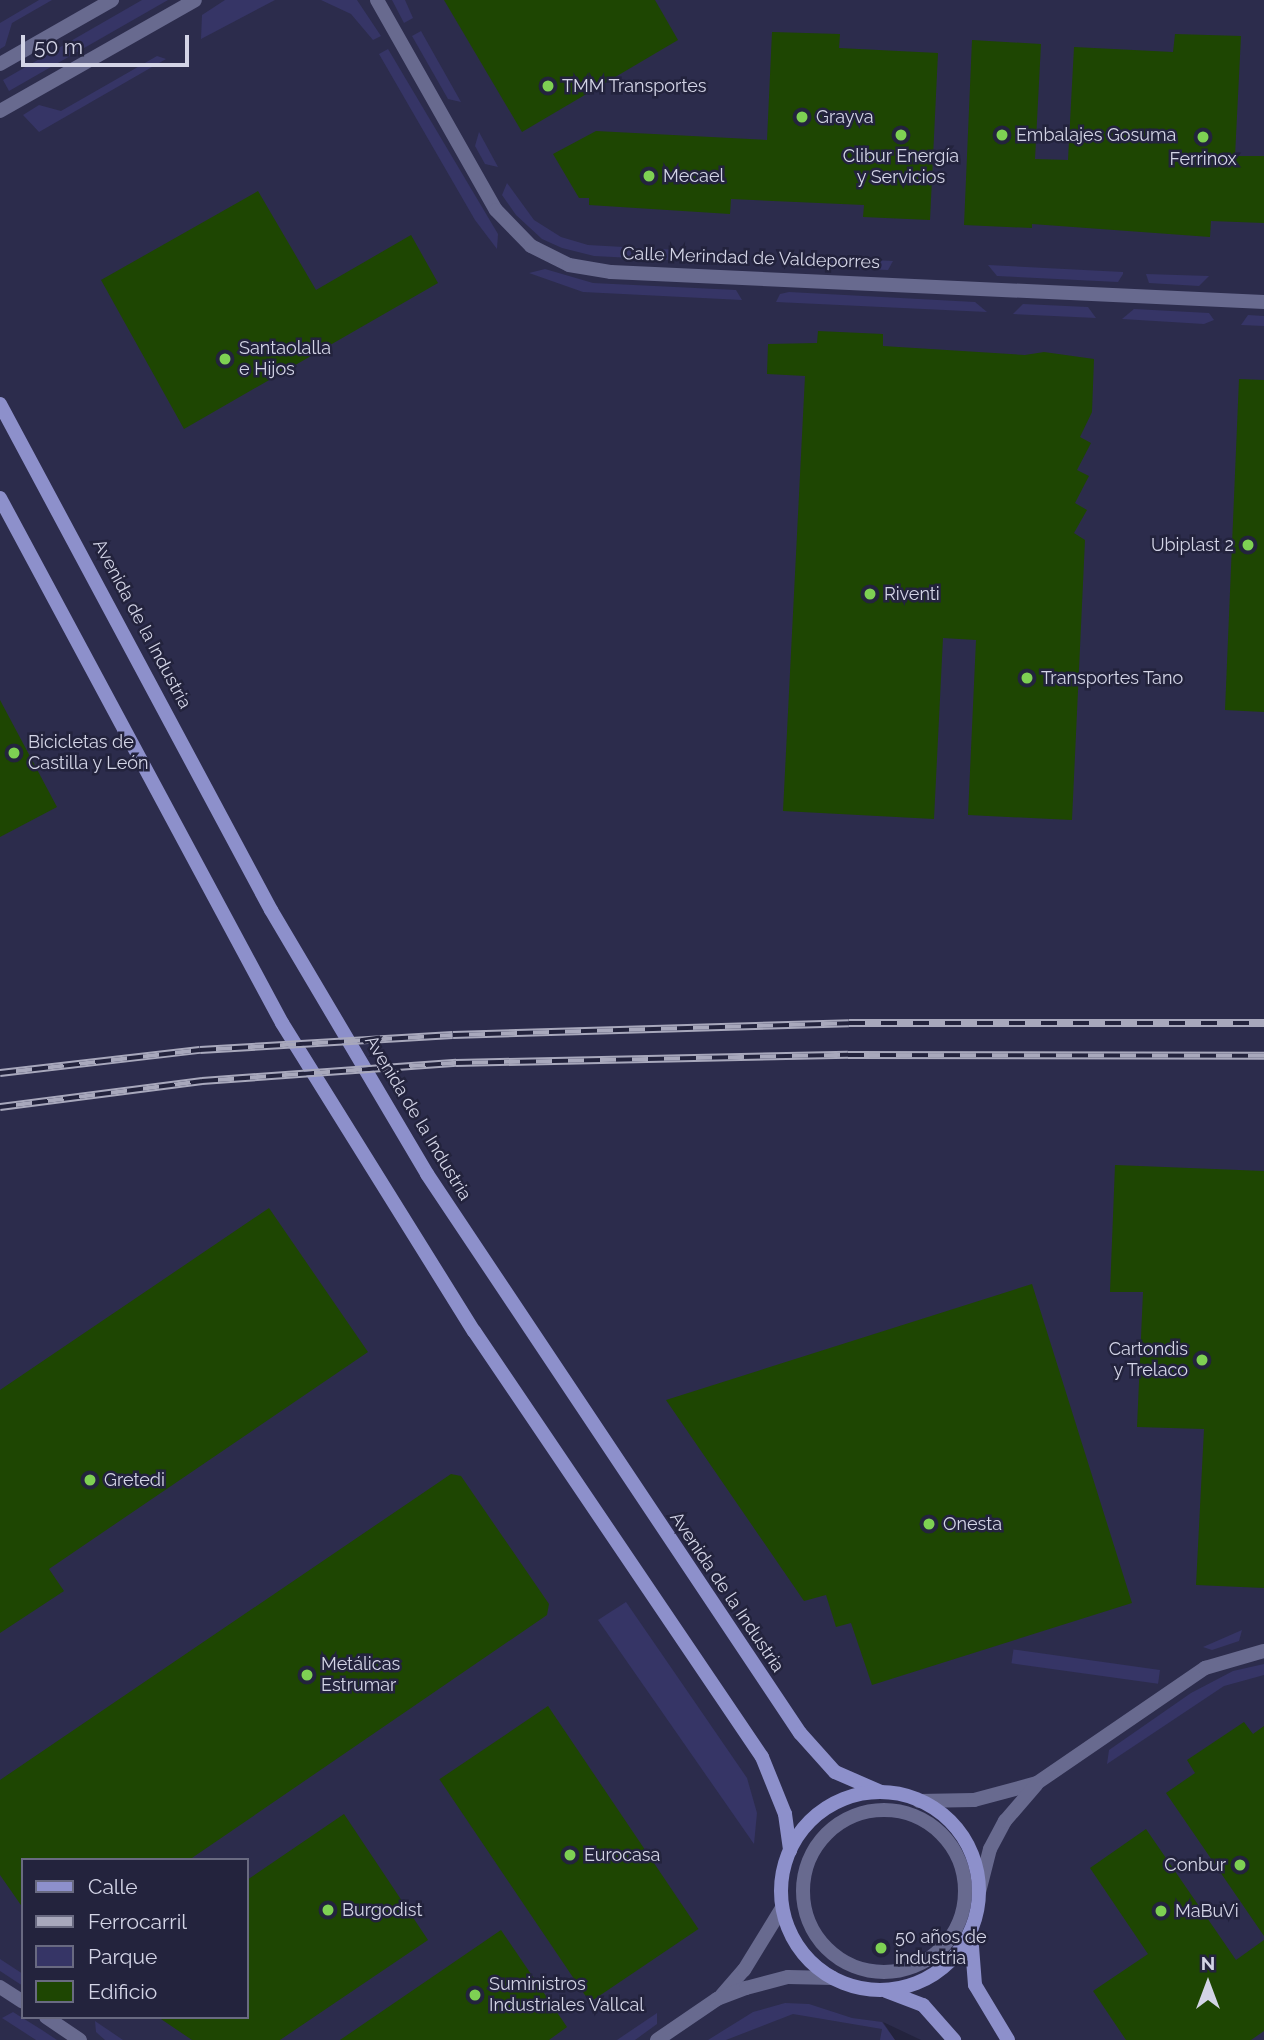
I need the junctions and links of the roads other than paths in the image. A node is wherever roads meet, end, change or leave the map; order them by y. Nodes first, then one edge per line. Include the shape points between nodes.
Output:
1 (112, 0) edge
2 (195, 0) edge
3 (376, 1) edge
4 (0, 64) edge
5 (0, 111) edge
6 (1264, 302) edge
7 (0, 404) edge
8 (0, 498) edge
9 (1264, 1651) edge
10 (1037, 1783) junction
11 (881, 1792) junction
12 (919, 1801) junction
13 (938, 1830) joint
14 (790, 1850) junction
15 (979, 1892) junction
16 (782, 1908) junction
17 (972, 1929) junction
18 (834, 1978) junction
19 (0, 1987) edge
20 (881, 1990) junction
21 (717, 1999) junction
22 (21, 2001) edge
23 (49, 2019) edge
24 (80, 2040) edge
25 (657, 2040) edge
26 (954, 2040) edge
27 (1009, 2040) edge

1 - 4 street
2 - 5 street
3 - 6 street, Calle Merindad de Valdeporres via 496,209 531,246 569,265 611,272
7 - 11 main road, Avenida de la Industria via 271,910 427,1174 800,1733 835,1772
8 - 14 main road via 282,1023 474,1331 762,1757 785,1814
9 - 10 street via 1205,1668
10 - 12 street via 974,1800
10 - 15 street via 1005,1821 990,1849
11 - 12 main road, Avenida de la Industria
11 - 14 main road via 827,1808 799,1834
12 - 15 main road via 936,1810 963,1838
13 - 13 street via 959,1861 965,1886 958,1923 944,1944 914,1966 889,1972 857,1968 825,1947 809,1923 802,1896 809,1858 825,1835 848,1818 885,1810 913,1816
14 - 16 main road via 782,1879
15 - 17 main road
16 - 18 main road via 800,1949
16 - 21 street via 744,1970
17 - 20 main road via 936,1973 900,1988
17 - 27 main road via 975,1985
18 - 20 main road
18 - 21 street via 774,1979
19 - 22 street
20 - 26 main road via 923,2005
21 - 25 street
23 - 24 street

